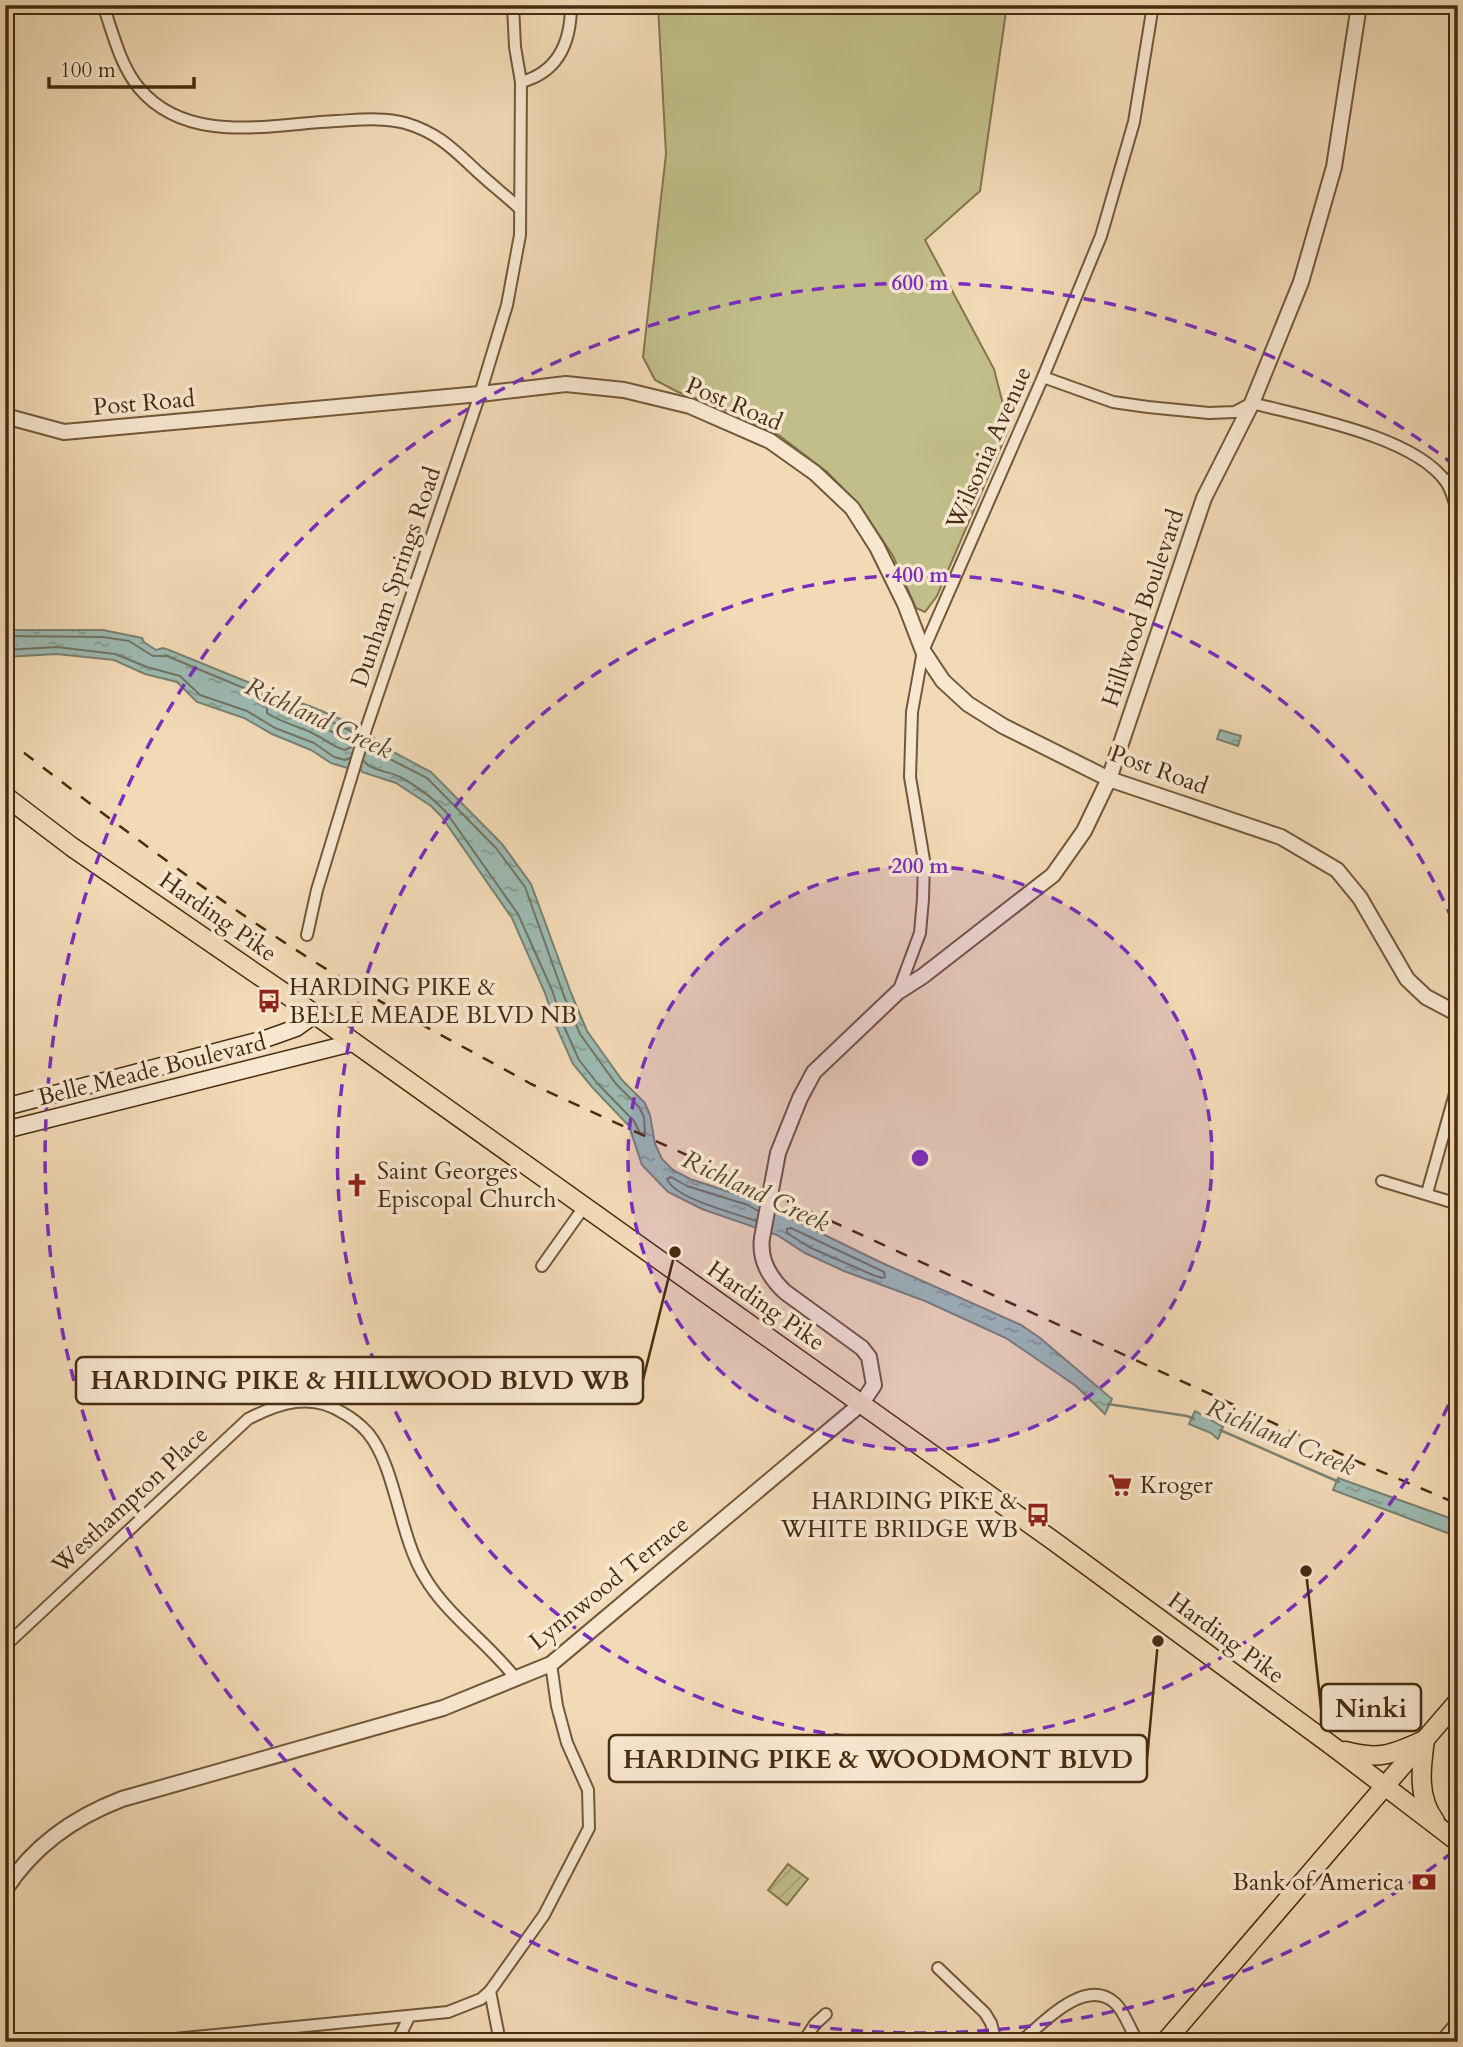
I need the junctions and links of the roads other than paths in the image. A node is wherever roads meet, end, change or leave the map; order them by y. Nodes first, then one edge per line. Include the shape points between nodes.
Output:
1 (103, 5) edge
2 (513, 5) edge
3 (571, 5) edge
4 (1153, 5) edge
5 (1359, 5) edge
6 (521, 82) junction
7 (519, 208) junction
8 (1044, 377) junction
9 (481, 394) junction
10 (1252, 403) junction
11 (5, 416) edge
12 (1458, 472) edge
13 (1447, 482) junction
14 (1458, 512) edge
15 (923, 651) junction
16 (1110, 779) junction
17 (5, 796) edge
18 (307, 935) dead end
19 (898, 992) junction
20 (1458, 1014) edge
21 (314, 1015) junction
22 (352, 1043) junction
23 (206, 1055) junction
24 (124, 1076) junction
25 (212, 1077) junction
26 (1458, 1083) edge
27 (129, 1099) junction
28 (5, 1107) edge
29 (6, 1128) edge
30 (1382, 1181) dead end
31 (1427, 1193) junction
32 (1458, 1204) edge
33 (584, 1207) junction
34 (542, 1266) dead end
35 (862, 1403) junction
36 (5, 1646) edge
37 (551, 1664) junction
38 (516, 1679) junction
39 (1458, 1701) edge
40 (1425, 1740) junction
41 (1335, 1748) junction
42 (1386, 1786) junction
43 (1451, 1837) edge
44 (5, 1890) edge
45 (938, 1968) dead end
46 (490, 1991) junction
47 (826, 2014) dead end
48 (409, 2017) junction
49 (1458, 2021) edge
50 (144, 2042) edge
51 (397, 2042) edge
52 (500, 2042) edge
53 (803, 2042) edge
54 (996, 2042) edge
55 (1021, 2042) edge
56 (1138, 2042) edge
57 (1165, 2042) edge
58 (1440, 2042) edge

1 - 7 street via 121,58 138,86 167,111 210,127 402,122 433,133
2 - 6 street, Dunham Springs Road
3 - 6 street via 571,27 556,60 542,74
4 - 8 street, Wilsonia Avenue via 1134,122 1101,236
5 - 10 street, Hillwood Boulevard via 1335,159 1320,219 1301,282
6 - 7 street, Dunham Springs Road
7 - 9 street, Dunham Springs Road via 520,238 507,306
8 - 10 street via 1113,402 1147,407 1236,412
8 - 15 street, Wilsonia Avenue
9 - 11 street, Post Road via 64,432
9 - 15 street, Post Road via 566,384 624,390 690,406 770,441 815,473 852,508 877,547
9 - 18 street, Dunham Springs Road via 366,729
10 - 13 street via 1398,446 1420,457
10 - 16 street, Hillwood Boulevard via 1204,498
12 - 13 street
13 - 14 street
15 - 16 street, Post Road via 943,681 968,704
15 - 19 street, Wilsonia Avenue via 912,712 910,777 924,860 923,899 920,933
16 - 19 street, Hillwood Boulevard via 1084,831 1053,875
16 - 20 street, Post Road via 1281,836 1336,870 1360,898 1408,979 1426,997
17 - 21 main road, Harding Pike
19 - 35 street, Hillwood Boulevard, bridge via 814,1072 778,1153 762,1238 766,1268 779,1287 869,1357 874,1385
21 - 22 main road, Harding Pike
21 - 23 main road, Belle Meade Boulevard via 296,1028
22 - 25 main road, Belle Meade Boulevard
22 - 33 main road, Harding Pike
23 - 24 main road, Belle Meade Boulevard
23 - 25 main road
24 - 27 main road
24 - 28 main road, Belle Meade Boulevard
25 - 27 main road, Belle Meade Boulevard
26 - 31 street
27 - 29 main road, Belle Meade Boulevard
30 - 31 street
31 - 32 street
33 - 34 street
33 - 35 main road, Harding Pike
35 - 37 street, Lynnwood Terrace
35 - 41 main road, Harding Pike
36 - 38 street, Westhampton Place via 248,1419 300,1400 330,1405 368,1433 382,1457 422,1573 439,1601
37 - 38 street, Lynnwood Terrace
37 - 46 street via 567,1743 588,1790 589,1828 544,1915
38 - 44 street, Lynnwood Terrace via 443,1708 92,1810 38,1849
39 - 40 main road
40 - 41 main road via 1380,1757
40 - 42 main road
40 - 43 main road via 1422,1790 1432,1816
41 - 42 main road, Harding Pike
42 - 43 main road, Harding Pike
42 - 57 main road
45 - 54 street via 985,2013
46 - 48 street via 448,2012
46 - 52 street
47 - 53 street
48 - 50 street
48 - 51 street
49 - 58 street
55 - 56 street via 1061,2007 1091,1995 1117,2005

